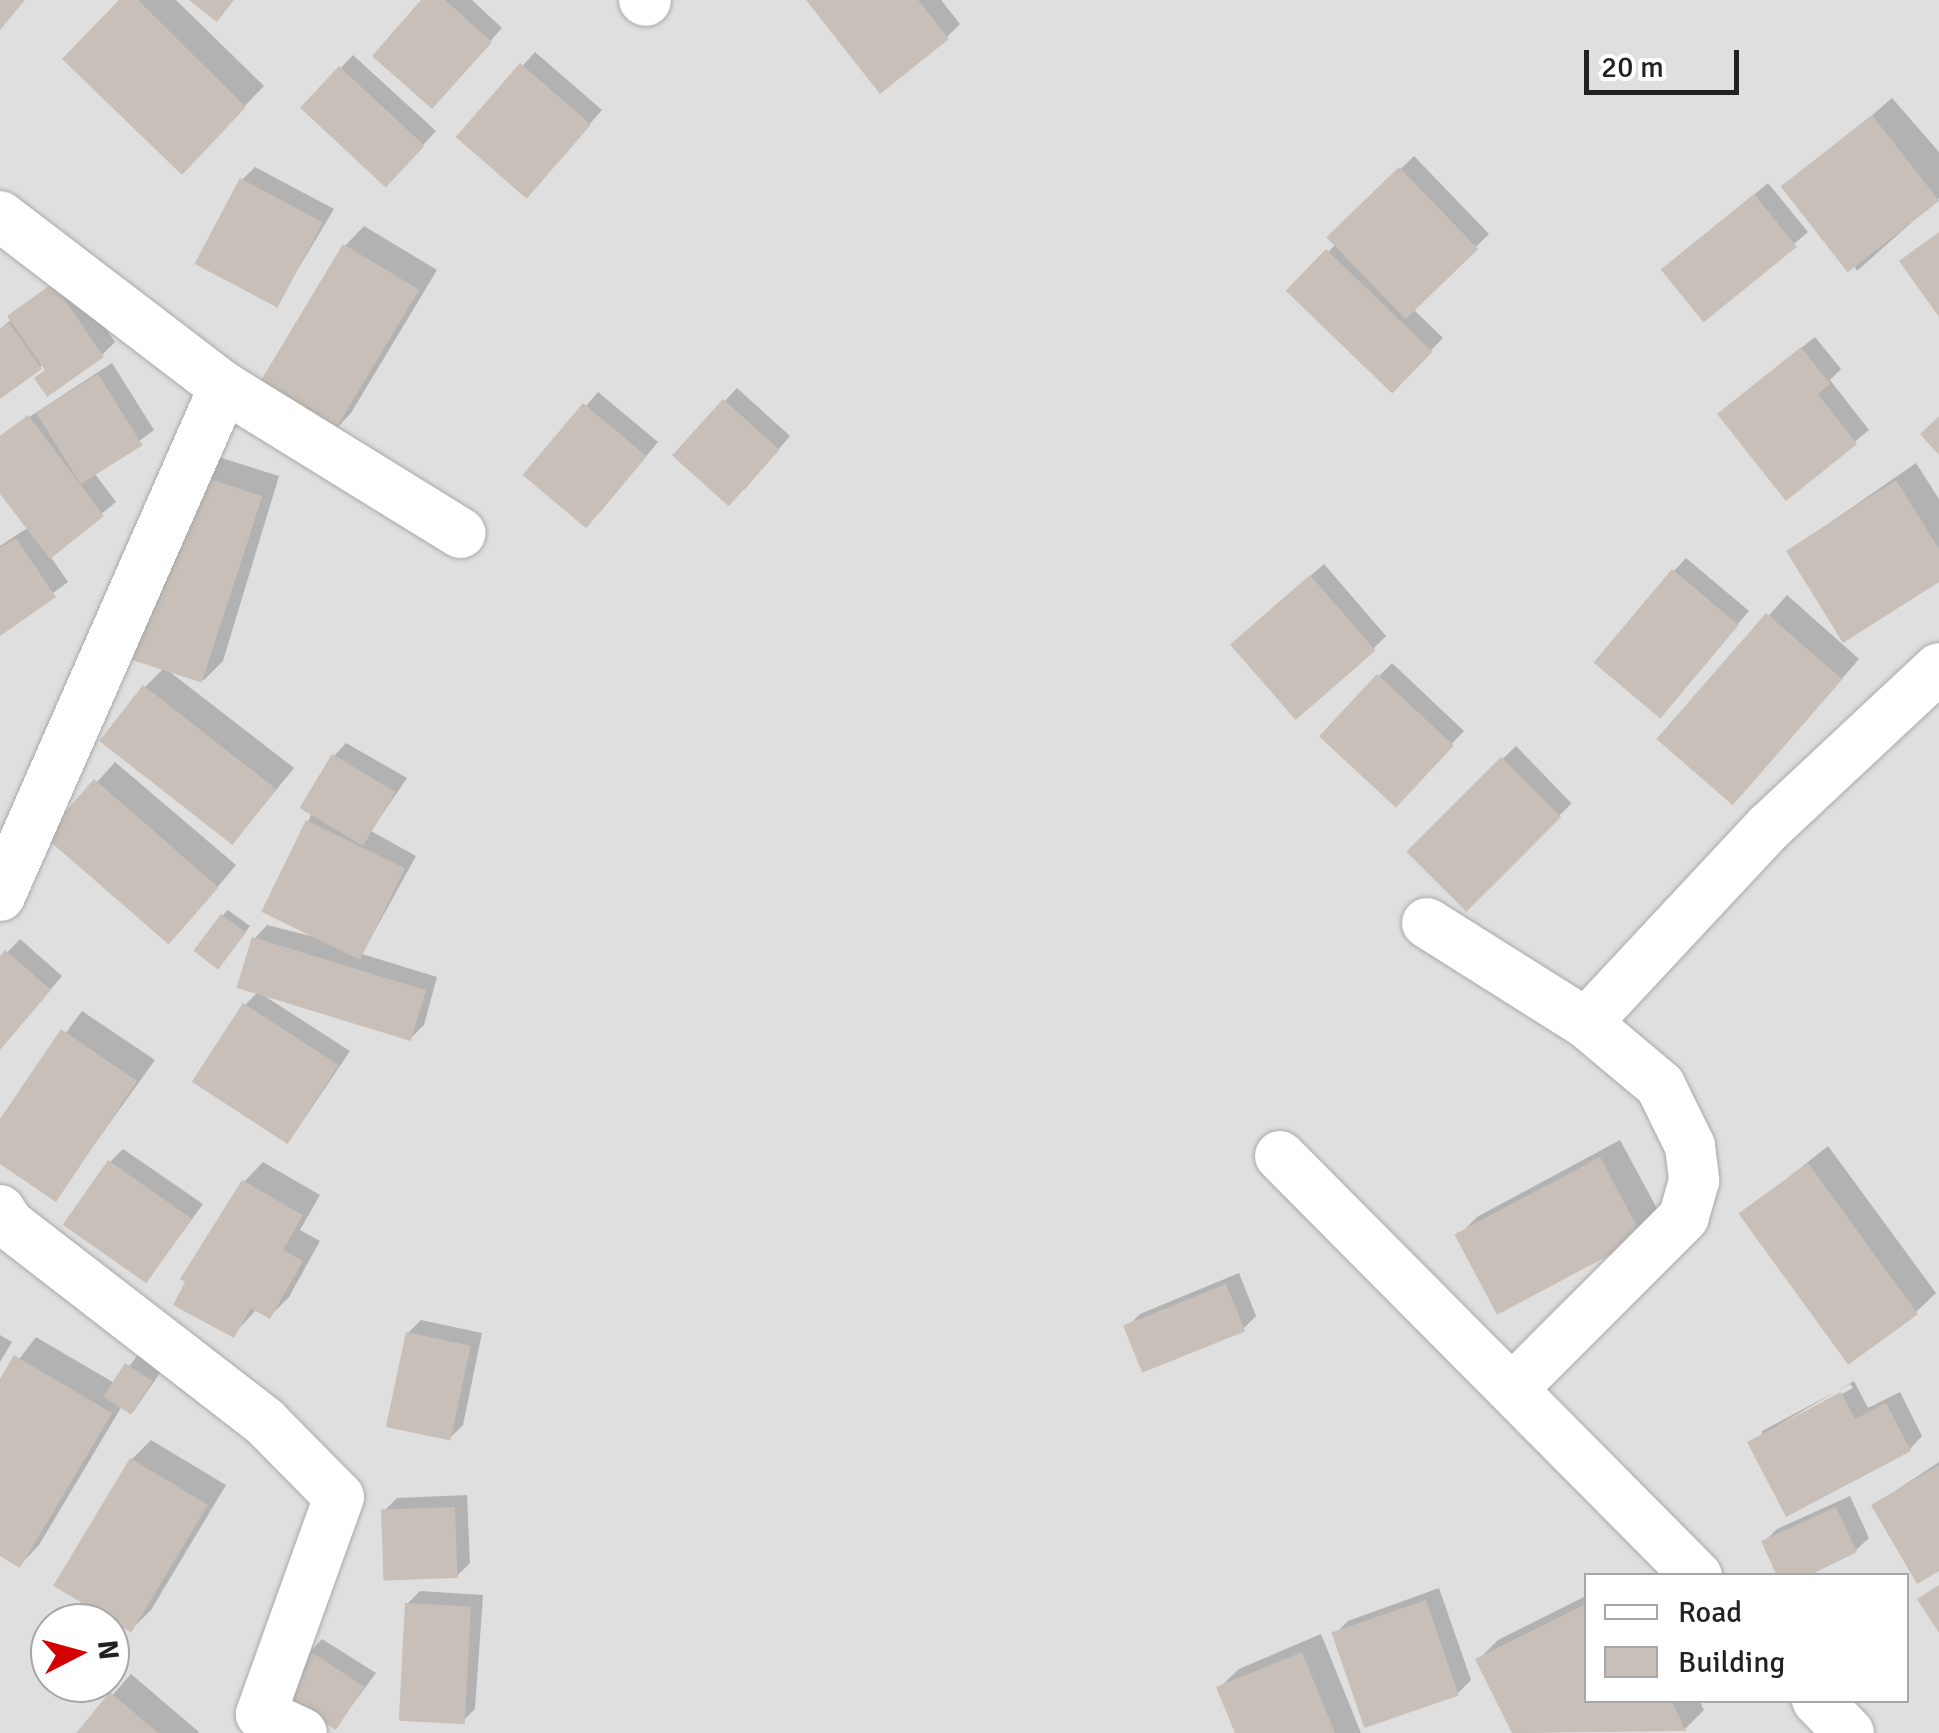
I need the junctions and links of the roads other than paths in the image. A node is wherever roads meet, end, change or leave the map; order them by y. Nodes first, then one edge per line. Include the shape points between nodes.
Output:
1 (0, 216) edge
2 (224, 387) junction
3 (460, 533) dead end
4 (1939, 668) edge
5 (0, 896) edge
6 (1427, 923) dead end
7 (1586, 1022) junction
8 (1280, 1156) dead end
9 (0, 1210) edge
10 (1515, 1386) junction
11 (1695, 1573) edge
12 (1821, 1703) edge
13 (302, 1733) edge
14 (1849, 1733) edge

1 - 2 street
2 - 3 street
2 - 5 street
4 - 7 street via 1768,828
6 - 7 street
7 - 10 street via 1660,1085 1690,1146 1694,1180 1684,1217
8 - 10 street
9 - 13 street via 265,1422 339,1498 261,1714
10 - 11 street
12 - 14 street

